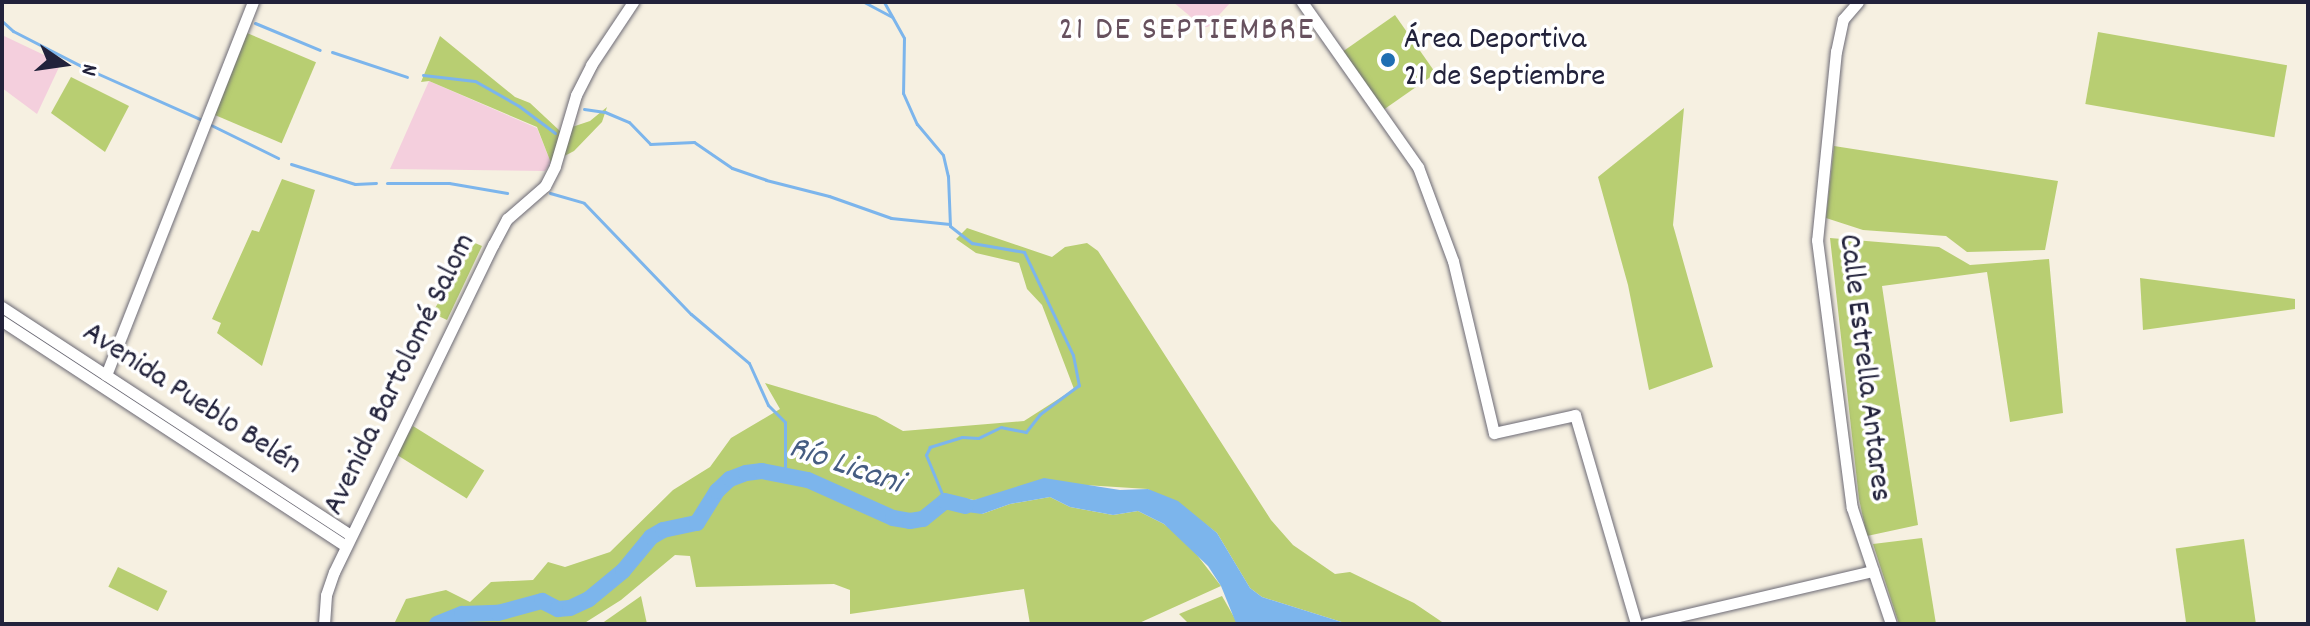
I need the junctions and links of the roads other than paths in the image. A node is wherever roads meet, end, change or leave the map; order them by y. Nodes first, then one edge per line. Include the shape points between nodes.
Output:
1 (253, 2) edge
2 (633, 2) edge
3 (1302, 2) edge
4 (1858, 2) edge
5 (2, 307) edge
6 (2, 321) edge
7 (106, 375) junction
8 (348, 540) junction
9 (1873, 571) junction
10 (324, 624) edge
11 (1636, 624) edge
12 (1645, 624) edge
13 (1891, 624) edge

1 - 7 street
2 - 8 street, Avenida Bartolomé Salom via 576,95 545,186 507,219
3 - 11 street via 1418,167 1453,261 1494,433 1575,415
4 - 9 street, Calle Estrella Antares via 1843,19 1817,240 1852,508
5 - 7 street, Avenida Pueblo Belén
6 - 8 street, Avenida Pueblo Belén
7 - 8 street, Avenida Pueblo Belén
8 - 10 street, Avenida Bartolomé Salom via 326,595
9 - 12 street
9 - 13 street, Calle Estrella Antares

